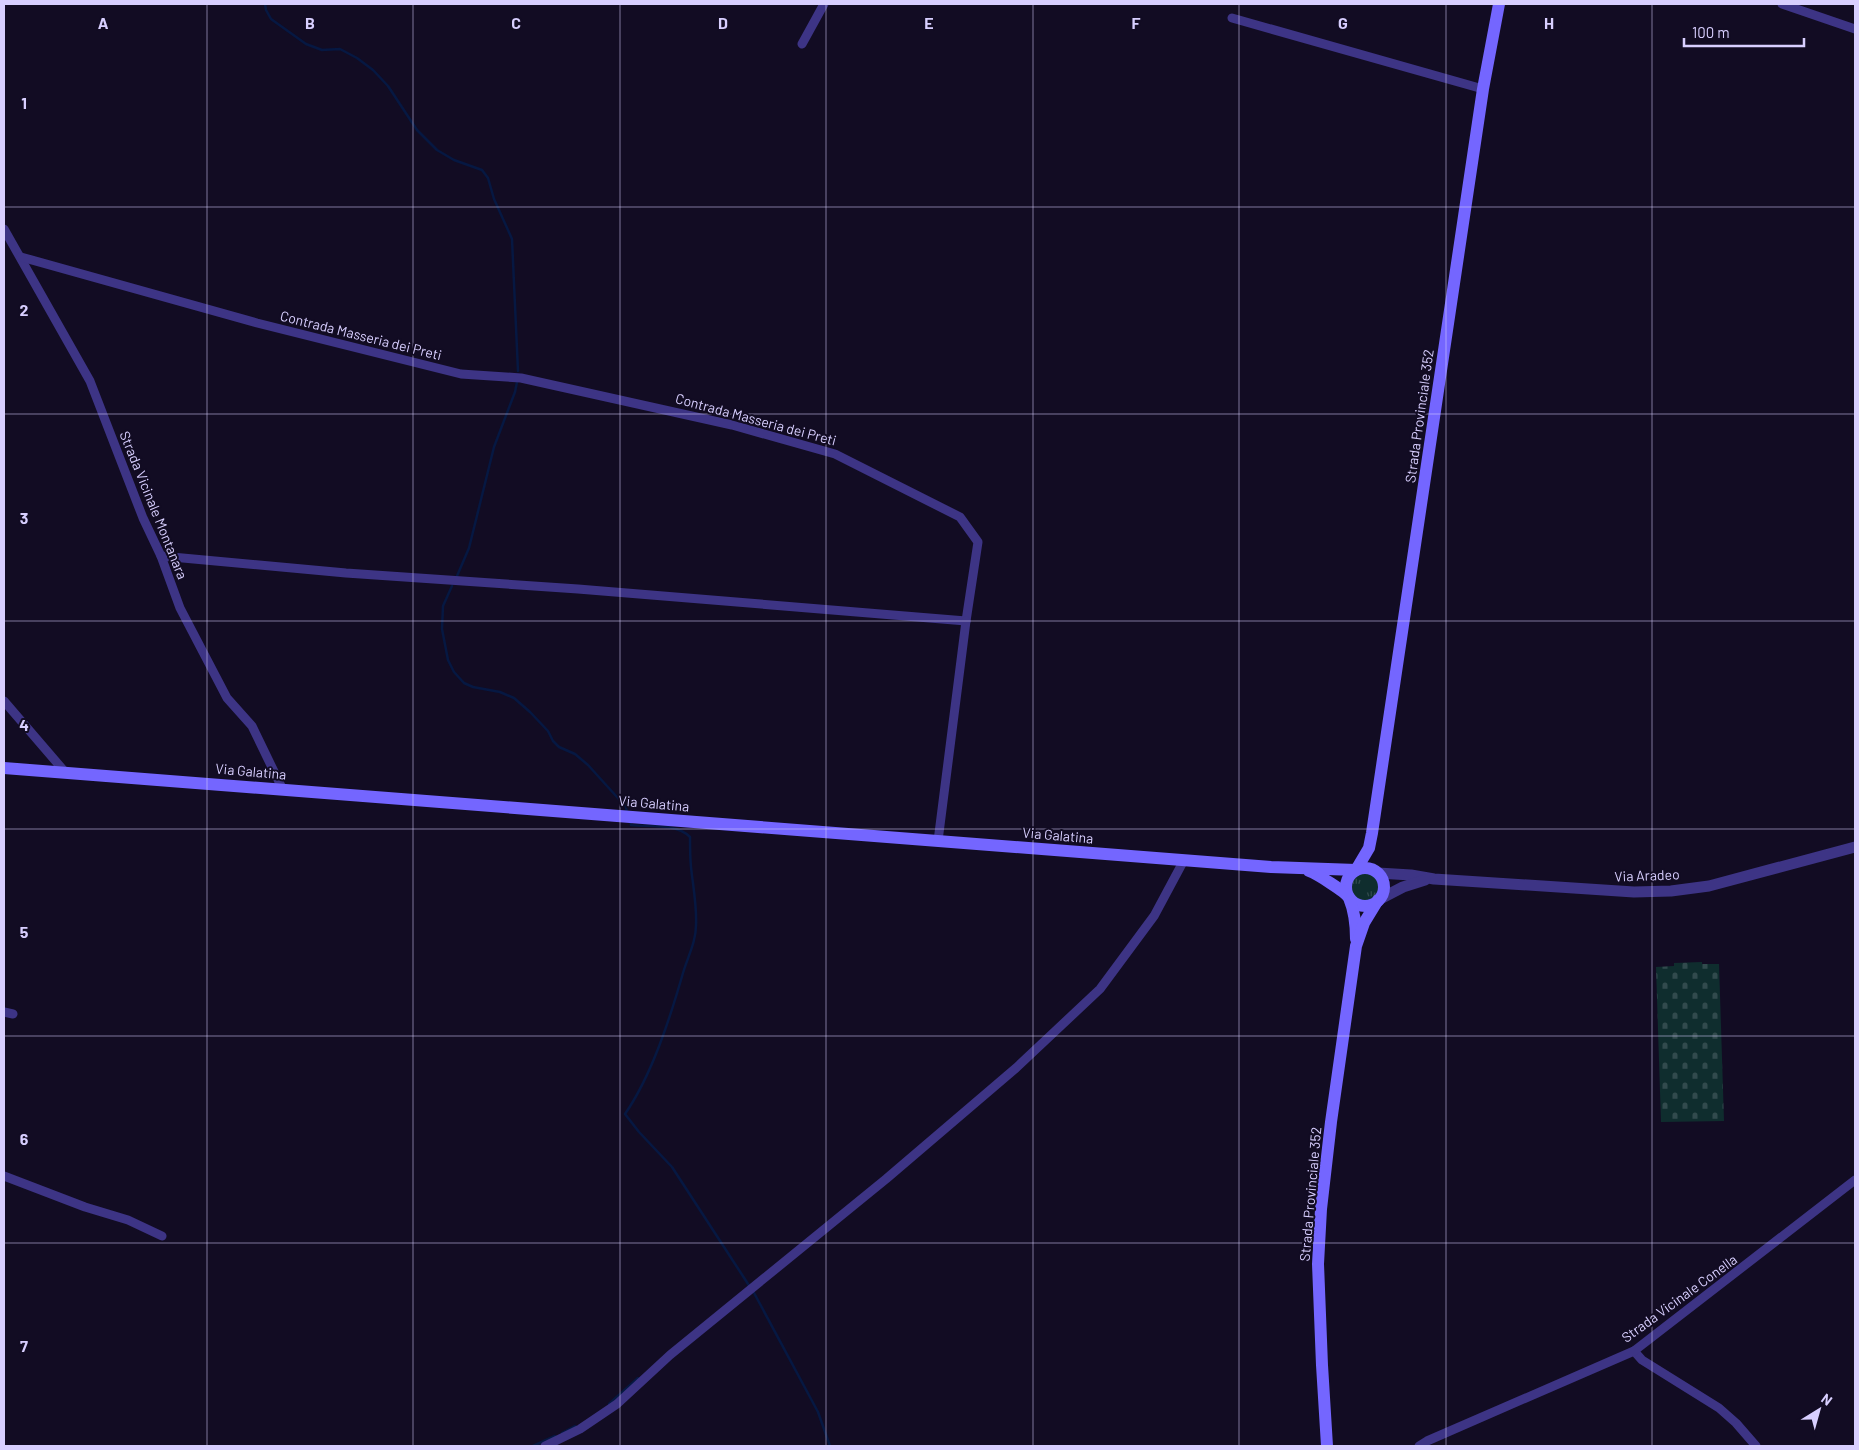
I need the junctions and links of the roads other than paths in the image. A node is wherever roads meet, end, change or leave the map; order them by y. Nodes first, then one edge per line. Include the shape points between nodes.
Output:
1 (824, 4) edge
2 (1499, 4) edge
3 (1787, 4) edge
4 (1232, 18) dead end
5 (1855, 29) edge
6 (802, 44) dead end
7 (1483, 88) junction
8 (4, 229) edge
9 (21, 257) junction
10 (161, 556) junction
11 (966, 621) junction
12 (4, 701) edge
13 (4, 768) edge
14 (65, 772) junction
15 (282, 788) junction
16 (1372, 833) junction
17 (938, 841) junction
18 (1855, 847) edge
19 (1184, 860) junction
20 (1303, 869) junction
21 (1356, 870) junction
22 (1378, 873) junction
23 (1434, 880) junction
24 (1349, 897) junction
25 (1378, 900) junction
26 (1356, 946) junction
27 (4, 1176) edge
28 (1855, 1180) edge
29 (162, 1236) dead end
30 (1634, 1351) junction
31 (545, 1446) edge
32 (1327, 1446) edge
33 (1419, 1446) edge
34 (1756, 1446) edge

1 - 6 street
2 - 7 main road, Strada Provinciale 352
3 - 5 street
4 - 7 street
7 - 16 main road, Strada Provinciale 352
8 - 9 street, Strada Vicinale Montanara
9 - 10 street, Strada Vicinale Montanara via 90,382
9 - 11 street, Contrada Masseria dei Preti via 256,323 461,374 521,378 732,425 835,454 960,517 978,542
10 - 11 street
10 - 15 street, Strada Vicinale Montanara via 180,608 227,698 252,726
11 - 17 street, Contrada Masseria dei Preti
12 - 14 street
13 - 14 main road, Via Galatina
14 - 15 main road, Via Galatina
15 - 17 main road, Via Galatina
16 - 21 main road, Strada Provinciale 352
16 - 22 main road, Strada Provinciale 352
17 - 19 main road, Via Galatina
18 - 23 street, Via Aradeo via 1709,886 1671,891 1634,892
19 - 20 main road, Via Galatina
19 - 31 street via 1154,916 1100,990 1016,1068 670,1355 610,1409 580,1429
20 - 21 main road, Via Galatina
20 - 24 main road, Via Galatina
21 - 22 main road via 1369,868
21 - 24 main road via 1346,882
22 - 23 street, Via Aradeo
22 - 25 main road via 1384,888
23 - 25 street, Via Aradeo via 1412,883
24 - 25 main road via 1363,906
24 - 26 main road, Strada Provinciale 352
25 - 26 main road, Strada Provinciale 352 via 1364,923
26 - 32 main road, Strada Provinciale 352 via 1321,1209 1318,1264
27 - 29 street via 128,1220
28 - 30 street, Strada Vicinale Conella
30 - 33 street, Strada Vicinale Conella
30 - 34 street via 1642,1360 1719,1408

